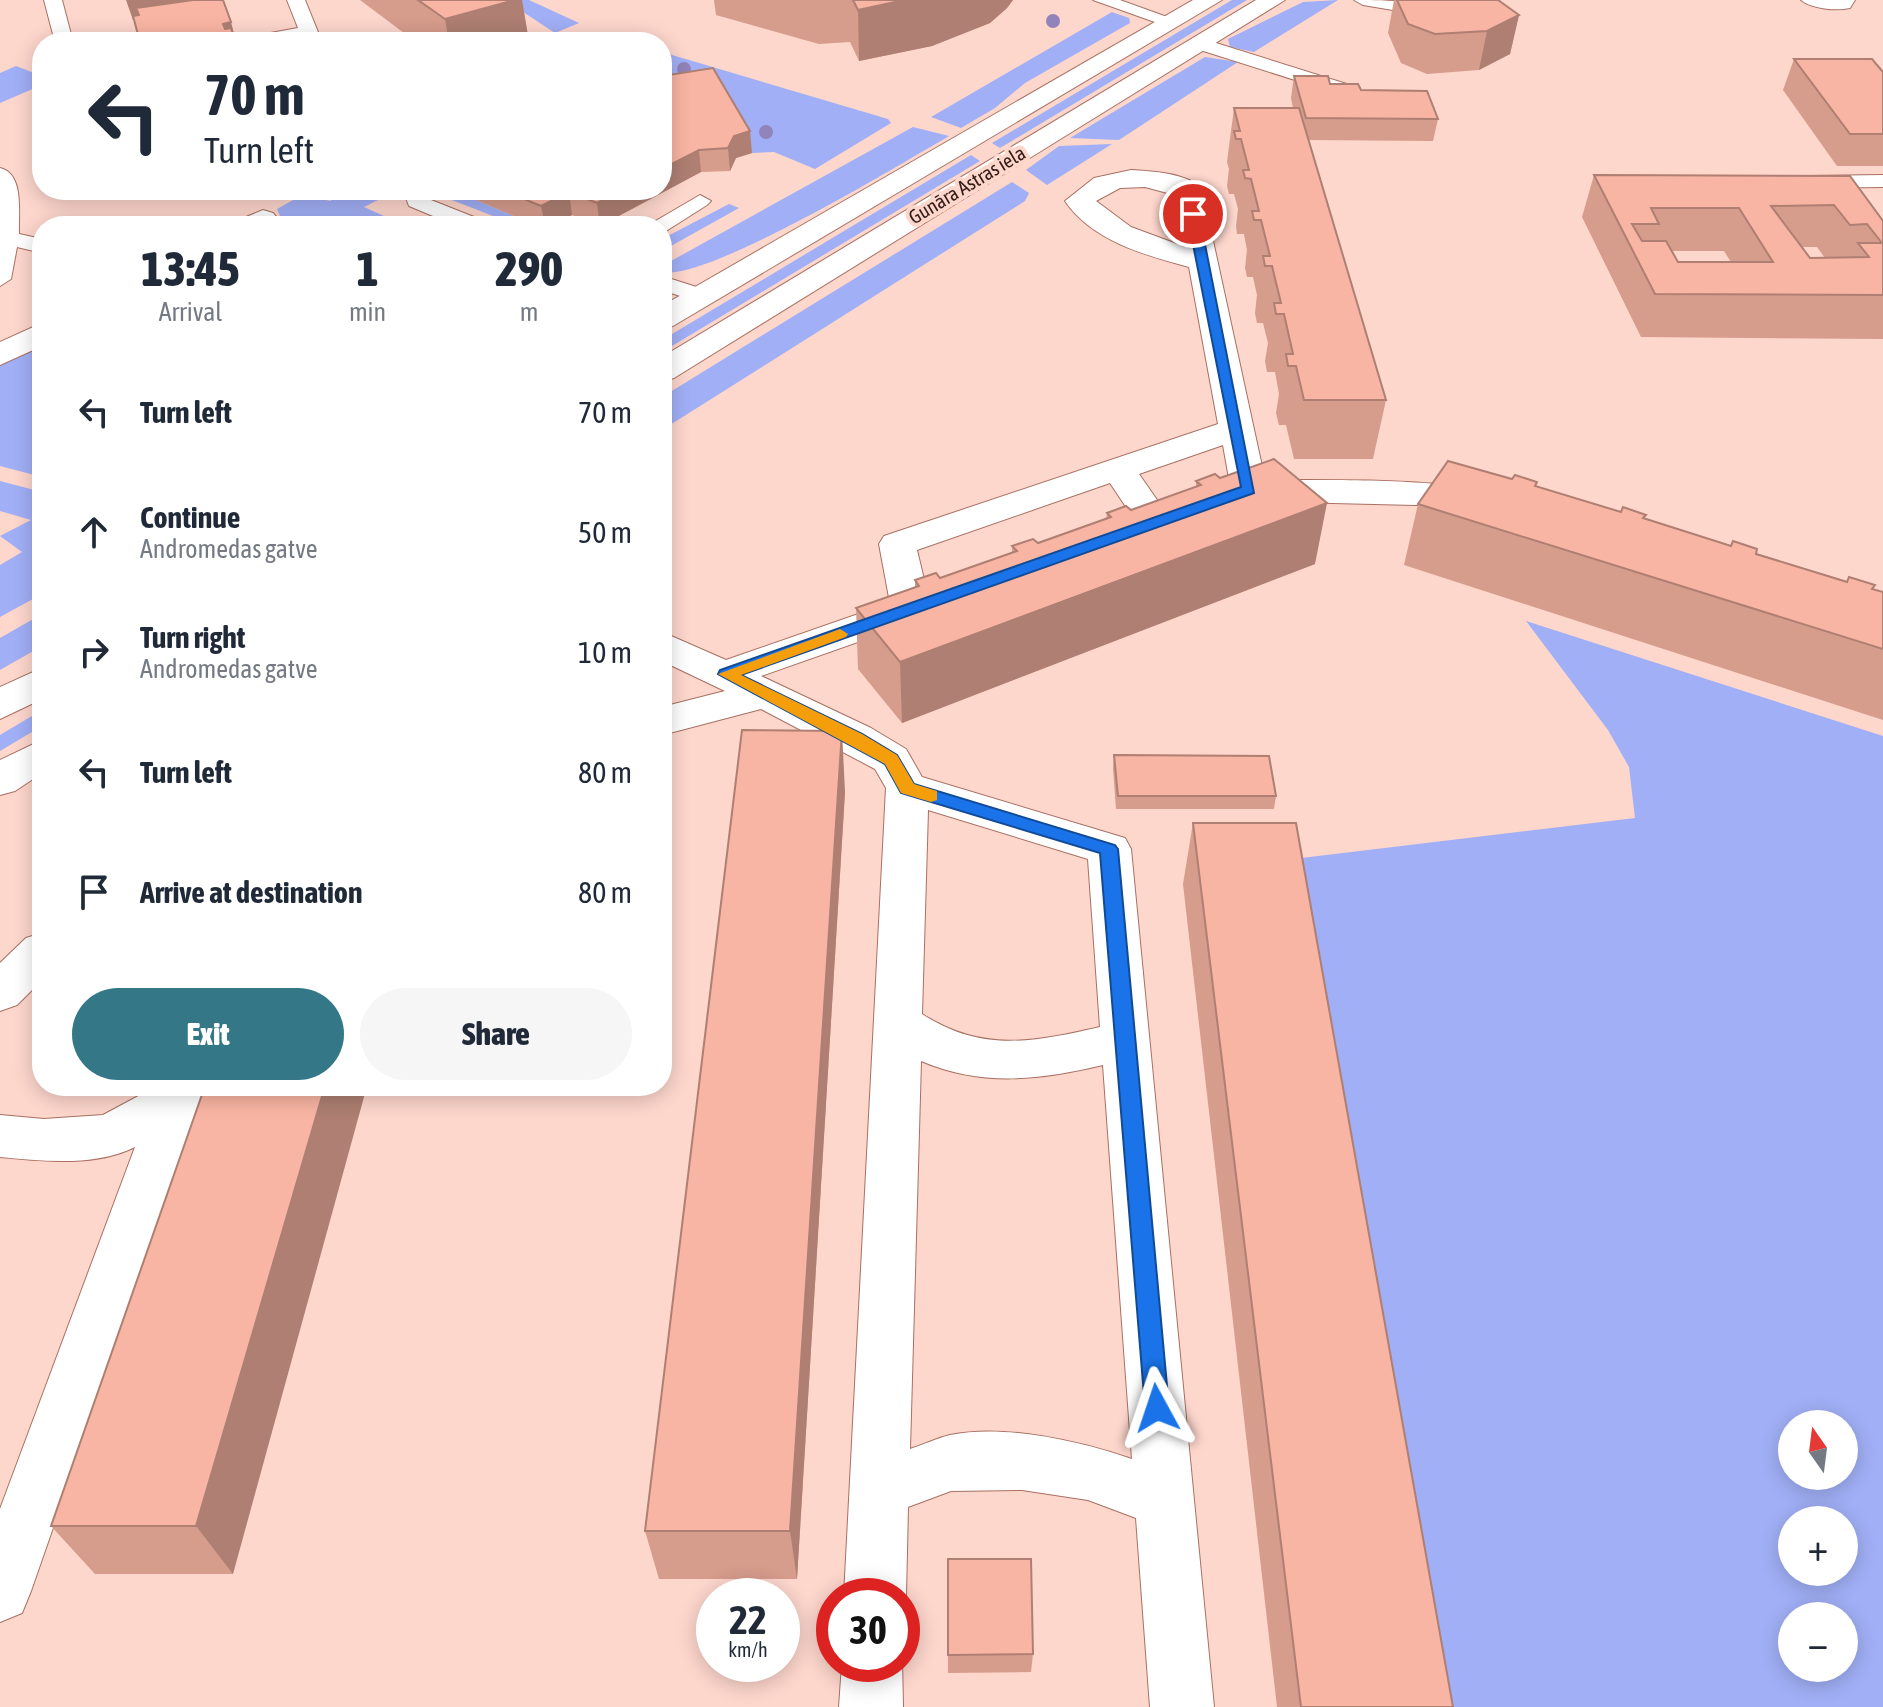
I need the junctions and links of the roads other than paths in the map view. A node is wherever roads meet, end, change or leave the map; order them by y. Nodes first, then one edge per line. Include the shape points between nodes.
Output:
1 (53, 0) edge
2 (296, 0) edge
3 (1102, 0) edge
4 (1210, 0) edge
5 (1273, 0) edge
6 (1363, 0) edge
7 (1810, 0) edge
8 (1846, 0) edge
9 (1453, 17) edge
10 (1172, 22) junction
11 (61, 32) edge
12 (309, 32) edge
13 (1200, 44) junction
14 (1367, 96) edge
15 (0, 174) edge
16 (1883, 181) edge
17 (1790, 182) edge
18 (416, 200) edge
19 (700, 201) dead end
20 (451, 216) edge
21 (672, 218) edge
22 (8, 238) junction
23 (32, 244) edge
24 (1203, 262) dead end
25 (0, 279) edge
26 (672, 286) edge
27 (701, 296) junction
28 (672, 313) edge
29 (32, 338) edge
30 (0, 355) edge
31 (672, 365) edge
32 (1236, 429) junction
33 (1118, 469) junction
34 (1521, 514) edge
35 (1154, 523) edge
36 (672, 650) edge
37 (746, 684) junction
38 (32, 687) edge
39 (0, 705) edge
40 (672, 717) edge
41 (32, 760) edge
42 (0, 780) edge
43 (907, 788) junction
44 (32, 961) edge
45 (0, 992) edge
46 (898, 1023) junction
47 (1125, 1040) junction
48 (177, 1096) edge
49 (179, 1096) edge
50 (0, 1136) edge
51 (879, 1489) junction
52 (1165, 1500) junction
53 (11, 1525) edge
54 (876, 1578) edge
55 (0, 1591) edge
56 (872, 1682) edge
57 (871, 1707) edge
58 (1182, 1707) edge

1 - 11 lane
2 - 12 lane
3 - 10 lane
4 - 10 street, Gunāra Astras iela
5 - 13 street, Gunāra Astras iela
6 - 9 lane
7 - 8 lane
10 - 27 street, Gunāra Astras iela
13 - 14 lane
13 - 31 street, Gunāra Astras iela
15 - 22 lane via 6,181
16 - 17 lane
18 - 20 lane
19 - 21 lane
22 - 23 lane
22 - 25 lane
24 - 32 street
26 - 27 lane
27 - 28 street, Gunāra Astras iela
29 - 30 street
32 - 33 street
32 - 34 street via 1236,494 1460,495
33 - 35 street
33 - 37 street via 897,544 924,604
36 - 37 street
37 - 40 street
37 - 43 street via 891,759
38 - 39 street
41 - 42 street
43 - 46 street
43 - 47 street via 1109,849
44 - 45 street
46 - 47 street via 946,1051 1007,1061
46 - 51 street
47 - 52 street
48 - 50 street via 109,1136
49 - 53 street
51 - 52 street via 951,1463 1022,1462 1088,1472
51 - 54 street
52 - 58 street
53 - 55 street
56 - 57 street

